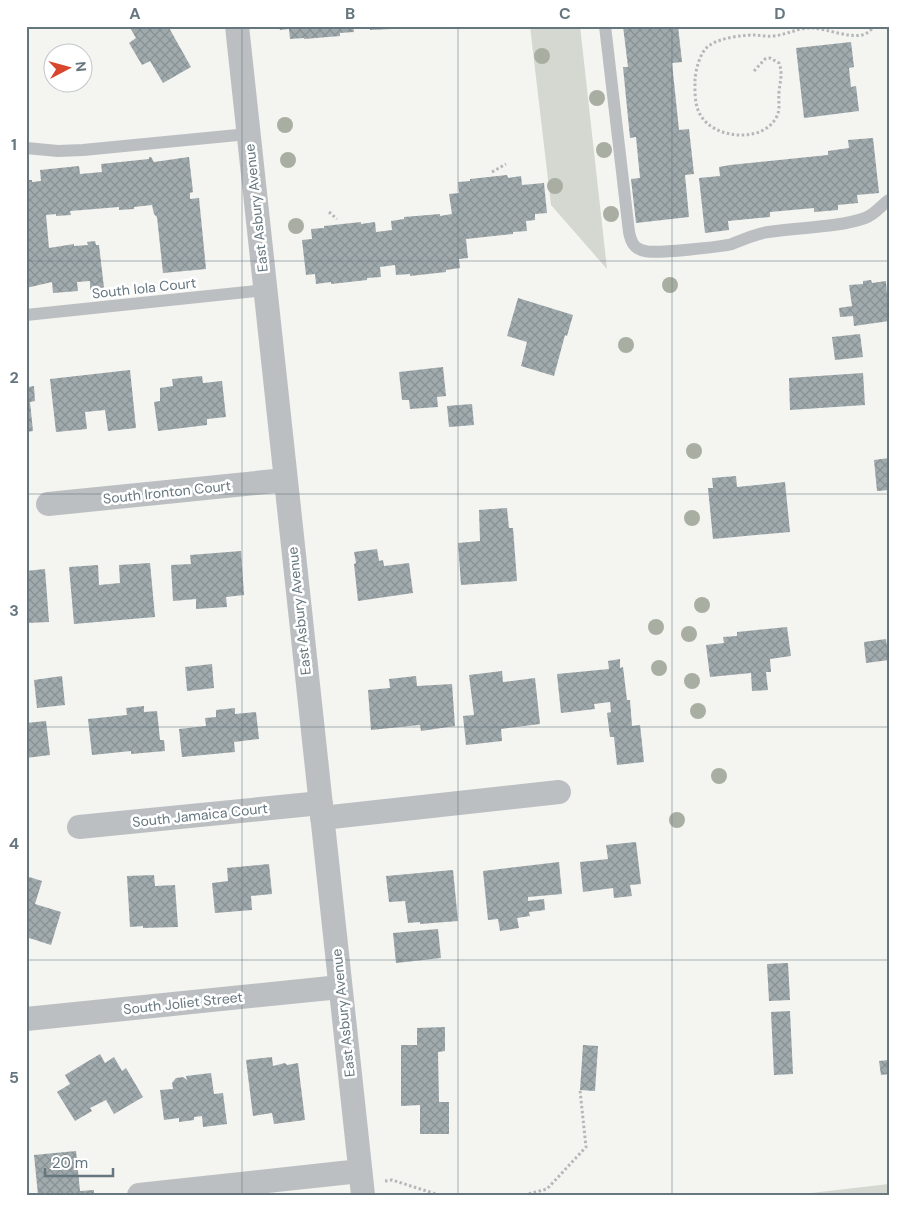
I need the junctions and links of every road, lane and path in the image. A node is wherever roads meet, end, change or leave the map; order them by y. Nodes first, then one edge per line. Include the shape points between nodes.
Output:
1 (237, 26) edge
2 (605, 26) edge
3 (874, 26) edge
4 (754, 71) dead end
5 (248, 134) junction
6 (26, 148) edge
7 (506, 164) dead end
8 (492, 172) dead end
9 (889, 200) edge
10 (329, 212) dead end
11 (337, 219) dead end
12 (265, 290) junction
13 (26, 315) edge
14 (285, 480) junction
15 (48, 504) dead end
16 (558, 792) dead end
17 (321, 811) junction
18 (79, 827) dead end
19 (340, 987) junction
20 (26, 1020) edge
21 (580, 1090) dead end
22 (362, 1183) edge
23 (139, 1195) edge
24 (439, 1195) edge
25 (524, 1195) edge

1 - 5 street, East Asbury Avenue
2 - 9 lane via 628,232 636,248 656,252 732,244 767,232 867,217
3 - 4 path via 862,35 804,28 773,36 732,37 710,45 696,70 695,94 701,116 712,128 740,135 751,134 761,132 776,118 780,111 782,78 779,63 770,58 764,59
5 - 6 lane via 82,150
5 - 12 street, East Asbury Avenue
7 - 8 path
10 - 11 path
12 - 13 lane, South Iola Court
12 - 14 street, East Asbury Avenue
14 - 15 street, South Ironton Court
14 - 17 street, East Asbury Avenue
16 - 17 street, South Jamaica Court
17 - 18 street, South Jamaica Court
17 - 19 street, East Asbury Avenue
19 - 20 street, South Joliet Street
19 - 22 street, East Asbury Avenue
21 - 25 path via 586,1147 547,1189
22 - 23 street
22 - 24 path via 392,1180

